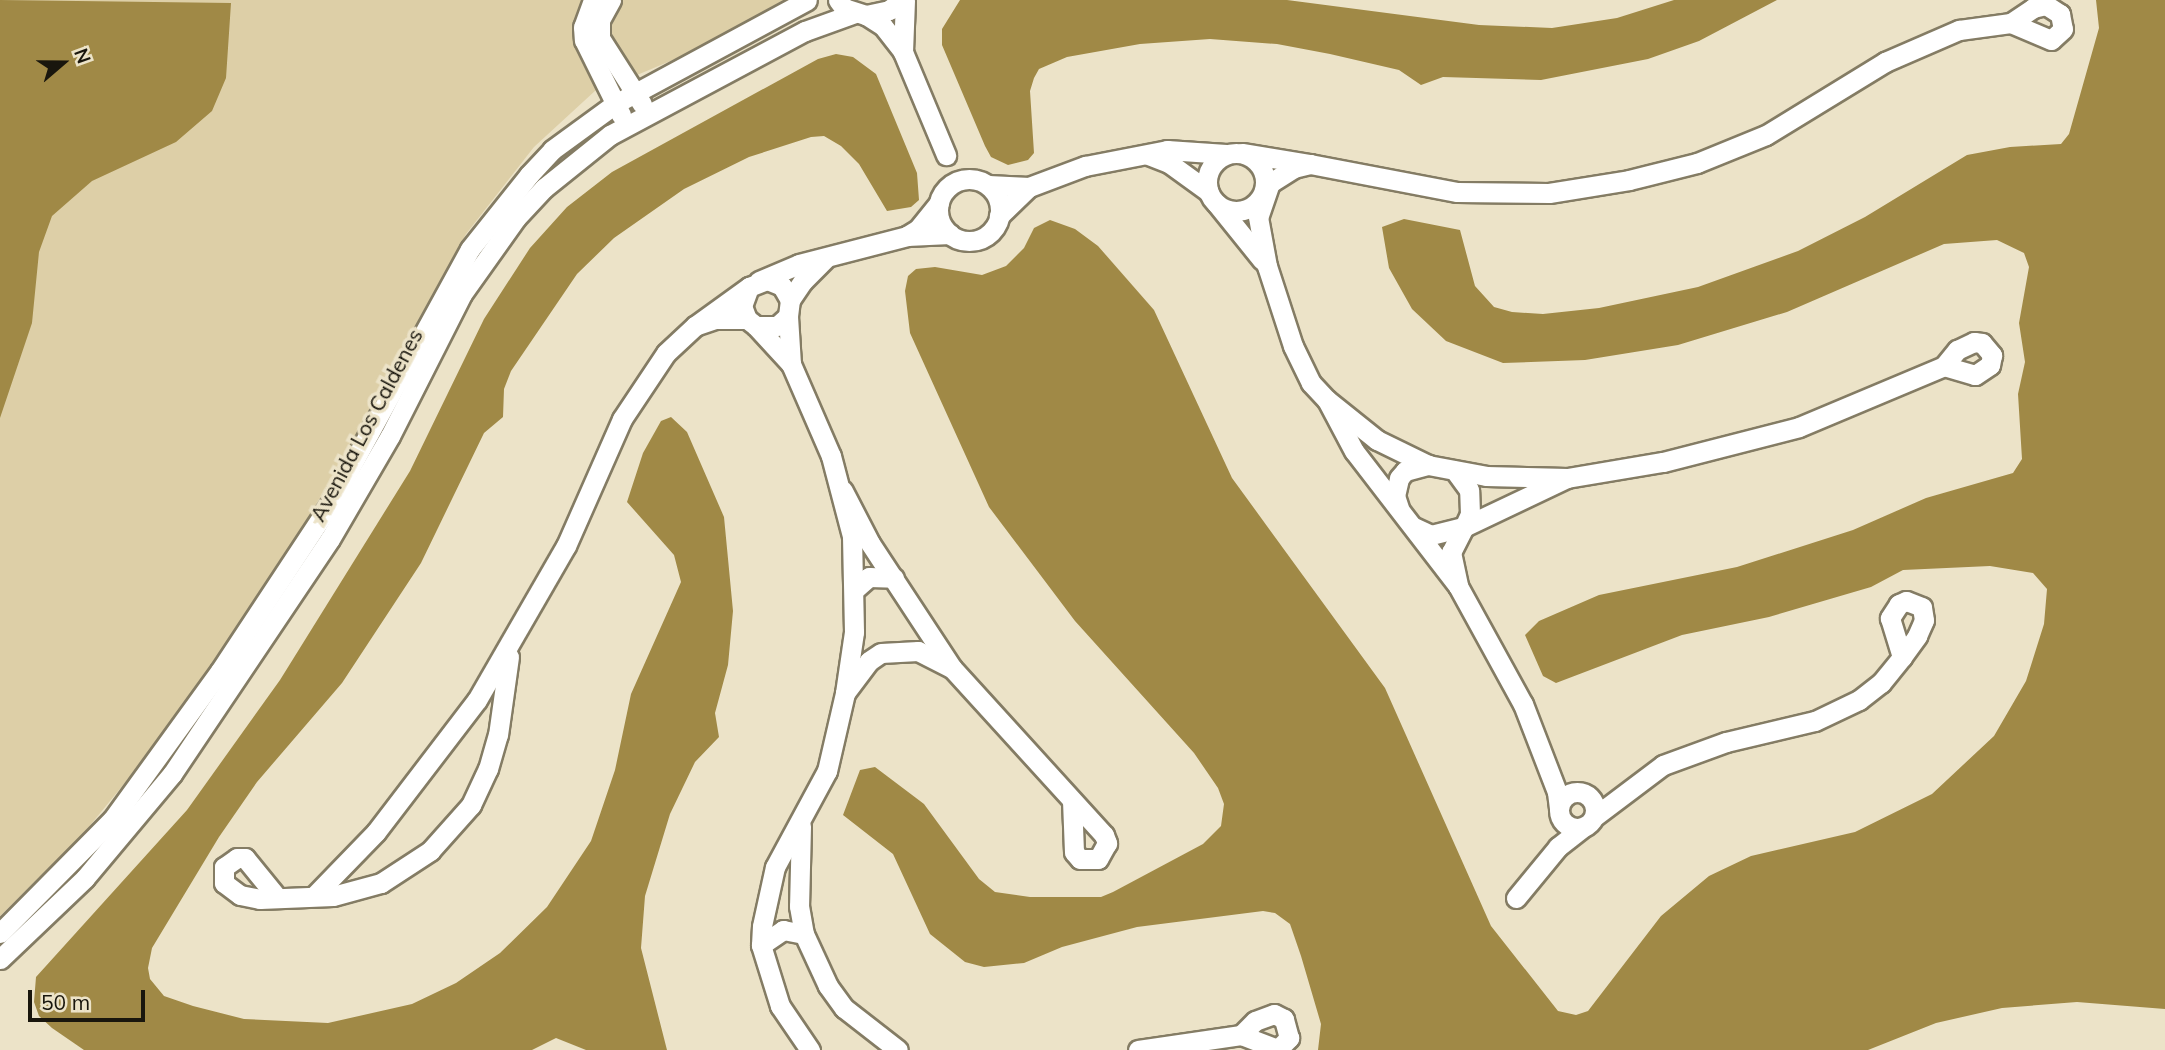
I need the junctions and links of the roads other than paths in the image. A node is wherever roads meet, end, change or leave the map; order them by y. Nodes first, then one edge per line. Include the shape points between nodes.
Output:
1 (593, 0) edge
2 (611, 0) edge
3 (807, 0) edge
4 (838, 0) edge
5 (903, 0) edge
6 (860, 14) junction
7 (2011, 23) dead end
8 (903, 52) junction
9 (635, 93) junction
10 (615, 104) junction
11 (648, 114) junction
12 (626, 126) junction
13 (1234, 153) junction
14 (946, 155) junction
15 (1147, 155) junction
16 (1310, 164) junction
17 (981, 182) junction
18 (1029, 187) junction
19 (1263, 195) junction
20 (942, 197) junction
21 (1213, 198) junction
22 (999, 216) junction
23 (950, 234) junction
24 (907, 236) junction
25 (825, 259) junction
26 (1267, 266) junction
27 (754, 284) junction
28 (789, 308) junction
29 (751, 323) junction
30 (695, 326) junction
31 (792, 364) junction
32 (1944, 366) dead end
33 (1327, 400) junction
34 (1427, 465) junction
35 (1455, 471) junction
36 (1567, 478) junction
37 (843, 491) junction
38 (1399, 508) junction
39 (1414, 527) junction
40 (1464, 527) junction
41 (894, 578) junction
42 (1458, 586) junction
43 (854, 590) junction
44 (914, 611) junction
45 (854, 632) junction
46 (906, 648) junction
47 (510, 649) junction
48 (881, 653) junction
49 (1902, 657) dead end
50 (952, 668) junction
51 (845, 693) junction
52 (1552, 776) junction
53 (1583, 793) junction
54 (1624, 793) junction
55 (1072, 801) dead end
56 (1560, 812) junction
57 (1589, 822) junction
58 (801, 825) junction
59 (1558, 847) junction
60 (276, 896) dead end
61 (314, 896) junction
62 (1516, 898) dead end
63 (0, 933) edge
64 (804, 934) junction
65 (761, 945) junction
66 (0, 959) edge
67 (1241, 1035) dead end
68 (810, 1050) edge
69 (898, 1050) edge
70 (1138, 1050) edge

1 - 10 street via 583,27 584,40
2 - 9 street via 600,20 600,38
3 - 9 street, Avenida Los Caldenes
4 - 6 street
5 - 6 street, Avenida Los Caldenes via 889,10
5 - 8 street
6 - 8 street via 889,33
6 - 11 street, Avenida Los Caldenes via 805,32
7 - 16 street via 1959,30 1930,41 1885,62 1766,135 1697,163 1629,180 1549,194 1457,192
8 - 14 street
9 - 10 street, Avenida Los Caldenes
9 - 11 street
10 - 12 street
10 - 63 street, Avenida Los Caldenes via 552,150 495,215 453,277 332,501 220,671 112,820
11 - 12 street, Avenida Los Caldenes
12 - 66 street, Avenida Los Caldenes via 544,188 484,259 337,528 257,651 155,795 85,878
13 - 15 street via 1167,150
13 - 16 street
13 - 19 street via 1263,169
13 - 21 street via 1212,165
14 - 17 street
14 - 20 street
15 - 18 street via 1085,166
15 - 21 street via 1180,169
16 - 19 street via 1281,175
17 - 18 street
17 - 20 street via 958,181
17 - 22 street via 998,199
18 - 22 street
19 - 21 street via 1243,211
19 - 26 street via 1258,217
20 - 23 street via 940,220
20 - 24 street via 918,229
21 - 26 street
22 - 23 street via 979,239 969,241
23 - 24 street
24 - 25 street
25 - 27 street via 799,264
25 - 28 street
26 - 33 street via 1293,346 1311,383
27 - 28 street via 775,281
27 - 29 street via 742,299
27 - 30 street
28 - 29 street via 778,326
28 - 31 street
29 - 30 street via 715,319
29 - 31 street
30 - 47 street via 666,353 622,419 566,546
31 - 37 street
32 - 36 street via 1799,427 1663,462
33 - 34 street via 1377,440
33 - 38 street via 1354,451
34 - 35 street
34 - 38 street via 1405,471 1399,478 1395,496
35 - 36 street
35 - 40 street via 1469,490 1470,514
36 - 40 street
37 - 41 street
37 - 43 street via 852,536
38 - 39 street
39 - 40 street via 1431,535
39 - 42 street
40 - 42 street via 1451,552
41 - 43 street via 869,578
41 - 44 street
42 - 52 street via 1523,704
43 - 45 street
44 - 46 street via 916,631
44 - 50 street
45 - 48 street via 868,651
45 - 51 street
46 - 48 street
46 - 50 street
47 - 61 street via 425,771 335,879
47 - 61 street via 498,735 488,769 454,827 430,851 381,883 357,892
48 - 51 street
49 - 54 street via 1881,683 1839,712 1671,762
50 - 55 street
51 - 58 street via 827,771
52 - 53 street
52 - 56 street
53 - 54 street
53 - 56 street via 1568,794
53 - 57 street via 1595,807
54 - 57 street
56 - 57 street via 1573,827
56 - 59 street
57 - 59 street
58 - 64 street via 799,906
58 - 65 street via 775,867 764,907
59 - 62 street
60 - 61 street
64 - 65 street via 783,930
64 - 69 street via 828,986 844,1008
65 - 68 street via 780,1006
67 - 70 street

